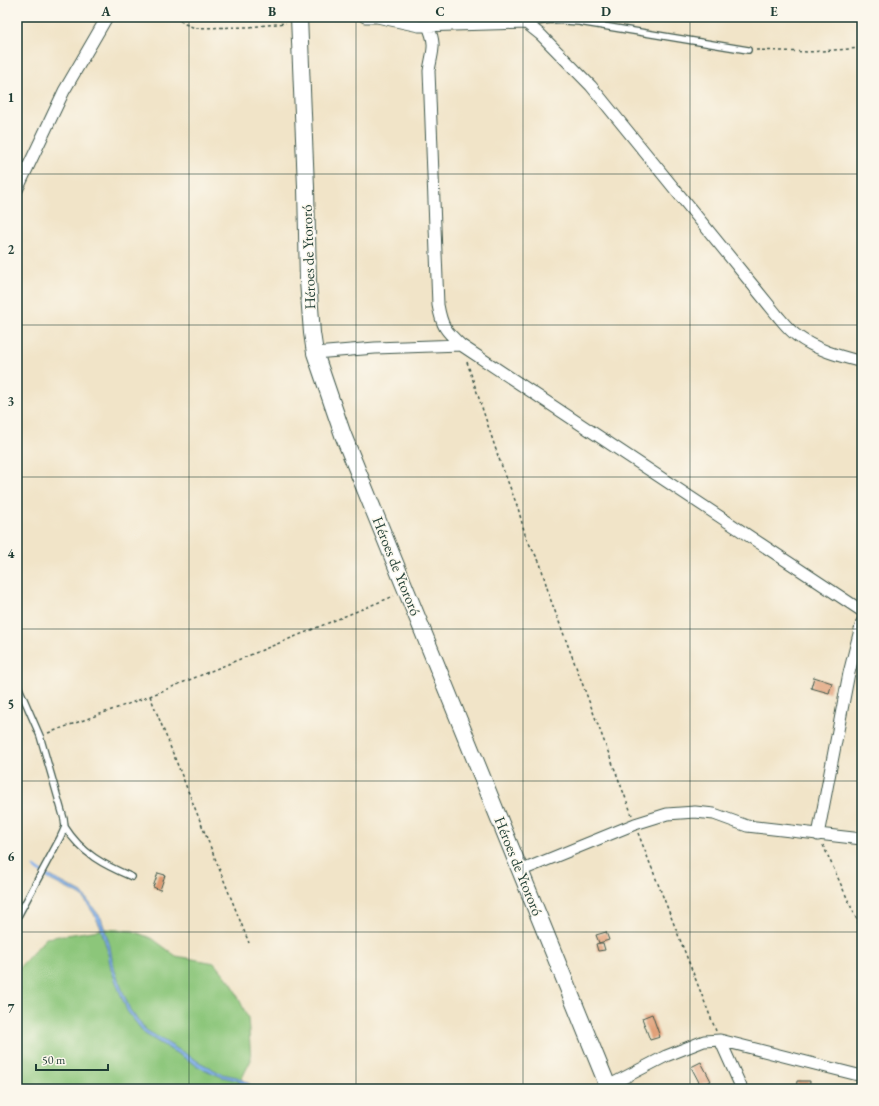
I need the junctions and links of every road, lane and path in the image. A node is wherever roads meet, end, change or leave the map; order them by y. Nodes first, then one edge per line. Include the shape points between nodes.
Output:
1 (107, 17) edge
2 (175, 17) edge
3 (365, 17) edge
4 (299, 19) edge
5 (526, 23) junction
6 (428, 26) junction
7 (862, 48) edge
8 (748, 50) joint
9 (22, 173) edge
10 (17, 190) edge
11 (461, 345) junction
12 (315, 353) junction
13 (862, 362) edge
14 (407, 591) junction
15 (862, 611) edge
16 (862, 622) edge
17 (17, 683) edge
18 (150, 696) junction
19 (40, 736) junction
20 (635, 824) junction
21 (65, 827) junction
22 (818, 835) junction
23 (862, 839) edge
24 (520, 871) junction
25 (132, 877) dead end
26 (17, 918) edge
27 (862, 931) edge
28 (249, 943) dead end
29 (720, 1040) junction
30 (862, 1076) edge
31 (609, 1087) edge
32 (742, 1089) edge

1 - 9 street via 64,91
2 - 4 path via 195,28 249,27
3 - 6 street
4 - 12 main road, Héroes de Ytororó via 308,281
5 - 6 street
5 - 8 lane via 552,20 579,22
5 - 13 street via 591,86 796,335 833,355
6 - 11 street via 434,48 429,71 438,305 440,320 445,330
7 - 8 path via 808,52
9 - 10 street
11 - 12 street
11 - 15 street
11 - 20 path via 526,538 540,563 553,605
12 - 14 main road, Héroes de Ytororó via 343,435
14 - 18 path
14 - 24 main road, Héroes de Ytororó
16 - 22 street via 849,673
17 - 19 lane
18 - 19 path
18 - 28 path
19 - 21 lane
20 - 22 street via 667,814 694,812 714,814 747,826
20 - 24 street
20 - 29 path
21 - 25 lane via 71,838 86,853 105,866
21 - 26 lane
22 - 23 street
22 - 27 path
24 - 31 main road, Héroes de Ytororó
29 - 30 street
29 - 31 street via 704,1041 673,1053
29 - 32 street

